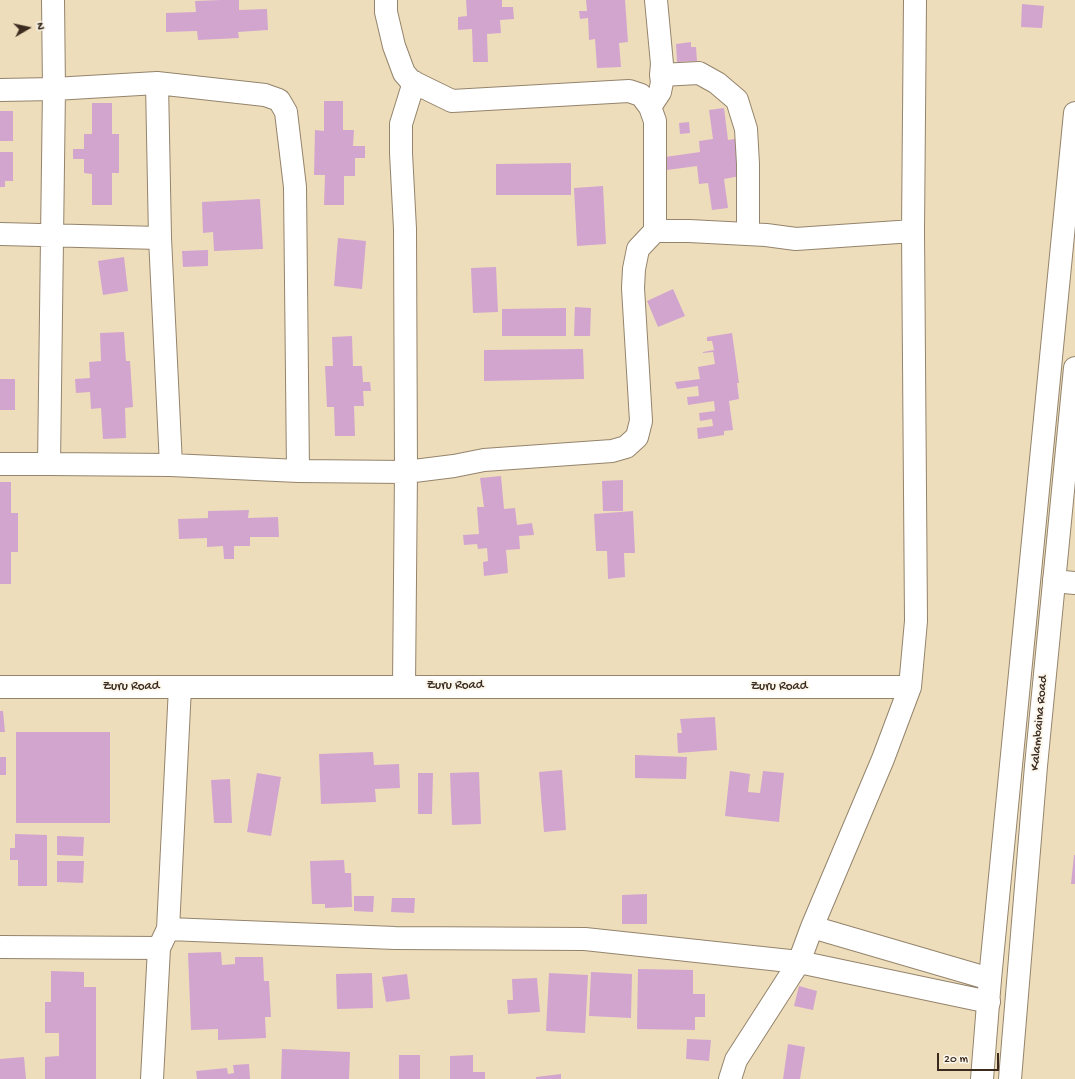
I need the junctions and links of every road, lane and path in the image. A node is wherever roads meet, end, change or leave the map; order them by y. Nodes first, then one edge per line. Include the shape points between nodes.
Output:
1 (53, 0) edge
2 (386, 0) edge
3 (656, 0) edge
4 (915, 0) edge
5 (661, 75) junction
6 (414, 82) junction
7 (157, 83) junction
8 (54, 89) junction
9 (0, 90) edge
10 (650, 107) junction
11 (1075, 113) edge
12 (655, 231) junction
13 (913, 231) junction
14 (0, 234) edge
15 (748, 234) junction
16 (52, 236) junction
17 (160, 238) junction
18 (1075, 368) edge
19 (0, 464) edge
20 (49, 464) junction
21 (171, 465) junction
22 (298, 471) junction
23 (406, 472) junction
24 (1064, 582) edge
25 (404, 686) junction
26 (0, 687) edge
27 (180, 687) junction
28 (910, 687) junction
29 (812, 927) junction
30 (164, 938) junction
31 (0, 947) edge
32 (799, 962) junction
33 (990, 979) junction
34 (989, 1002) junction
35 (152, 1079) edge
36 (730, 1079) edge
37 (982, 1079) edge
38 (1010, 1079) edge

1 - 8 street
2 - 6 street via 386,12 394,46 404,73
3 - 5 street
4 - 13 street
5 - 10 street via 660,92
5 - 15 street via 699,73 718,83 737,100 746,129
6 - 10 street via 452,101 629,91 641,95
6 - 23 street via 401,124 405,228
7 - 8 street
7 - 17 street
7 - 22 street via 265,95 279,100 286,112 295,187
8 - 9 street
8 - 16 street
10 - 12 street via 655,121
11 - 33 street
12 - 15 street
12 - 23 street via 638,248 634,269 640,421 637,437 626,447 612,451 484,460
13 - 15 street via 796,239
13 - 28 street via 916,621
14 - 16 street
16 - 17 street
16 - 20 street
17 - 21 street
18 - 24 street, Kalambaina Road
19 - 20 street
20 - 21 street
21 - 22 street
22 - 23 street
23 - 25 street
24 - 38 street, Kalambaina Road via 1035,774
25 - 27 street, Zuru Road
25 - 28 street, Zuru Road
26 - 27 street, Zuru Road
27 - 30 street
28 - 29 street via 883,759
29 - 32 street
29 - 33 street
30 - 31 street
30 - 32 street via 585,939
30 - 35 street
32 - 34 street
32 - 36 street via 736,1060
33 - 34 street
34 - 37 street

